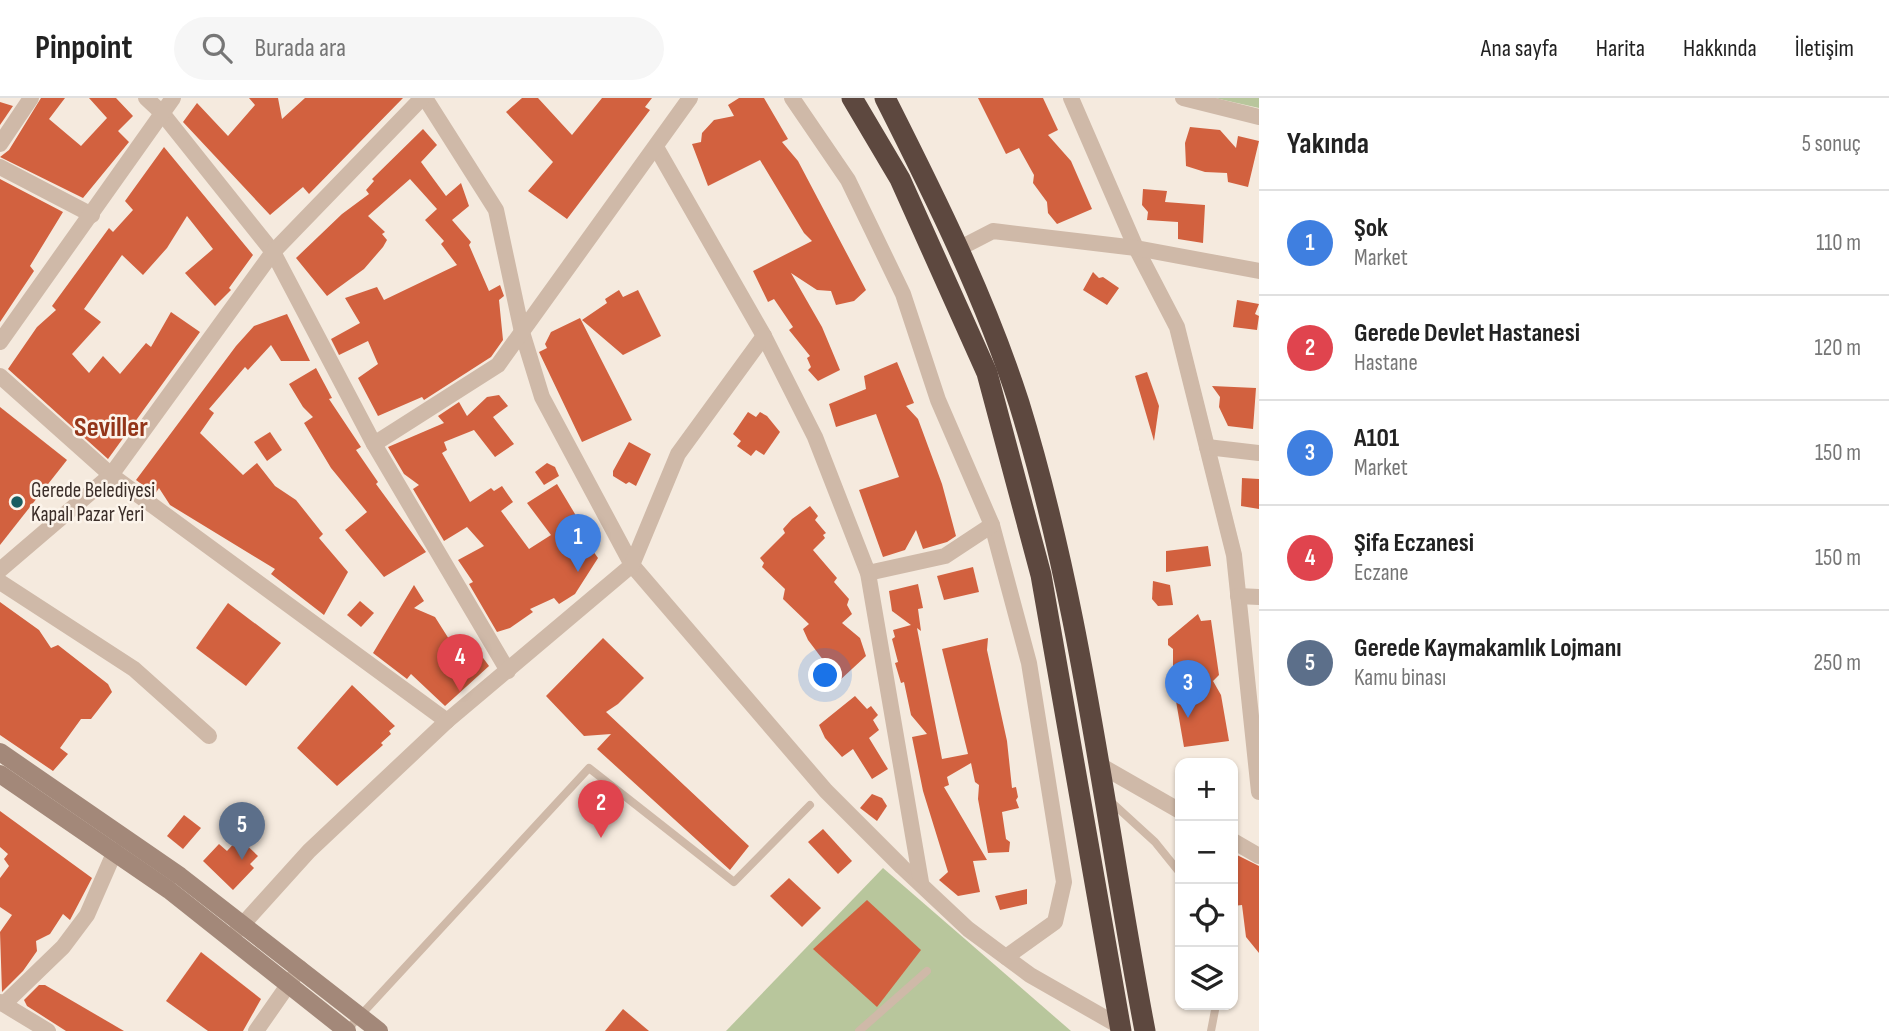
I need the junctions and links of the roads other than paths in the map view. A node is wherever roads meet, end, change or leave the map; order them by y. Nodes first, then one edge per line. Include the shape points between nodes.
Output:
1 (31, 98) edge
2 (146, 98) edge
3 (173, 98) edge
4 (423, 98) edge
5 (690, 98) edge
6 (792, 98) edge
7 (852, 98) edge
8 (885, 98) edge
9 (1071, 98) edge
10 (1192, 99) edge
11 (162, 113) junction
12 (1259, 117) edge
13 (0, 144) edge
14 (656, 147) junction
15 (0, 167) edge
16 (92, 215) junction
17 (960, 248) junction
18 (1136, 248) junction
19 (273, 252) junction
20 (1259, 271) edge
21 (522, 332) junction
22 (764, 336) junction
23 (0, 342) edge
24 (0, 376) edge
25 (374, 444) junction
26 (1207, 447) junction
27 (1259, 453) edge
28 (110, 475) junction
29 (992, 525) junction
30 (632, 565) junction
31 (0, 570) edge
32 (868, 573) junction
33 (0, 582) edge
34 (1238, 596) junction
35 (1259, 597) edge
36 (508, 671) junction
37 (447, 722) junction
38 (209, 736) dead end
39 (1256, 743) edge
40 (0, 752) edge
41 (1098, 764) junction
42 (0, 774) edge
43 (1259, 792) edge
44 (1103, 795) junction
45 (810, 805) dead end
46 (1175, 808) edge
47 (1238, 844) edge
48 (115, 851) junction
49 (1259, 856) edge
50 (1175, 867) edge
51 (920, 882) junction
52 (236, 932) junction
53 (1006, 957) junction
54 (300, 968) junction
55 (927, 971) dead end
56 (288, 982) junction
57 (2, 1003) edge
58 (1215, 1010) edge
59 (359, 1016) junction
60 (1121, 1029) edge
61 (48, 1031) edge
62 (256, 1031) edge
63 (347, 1031) edge
64 (379, 1031) edge
65 (859, 1031) edge
66 (1145, 1031) edge
67 (1212, 1031) edge

1 - 13 street
2 - 11 street
3 - 11 street
4 - 19 street
4 - 21 street via 496,210
5 - 14 street
6 - 29 street via 848,180 903,294 938,400
7 - 60 highway via 900,179 987,373 1041,575
8 - 17 highway
9 - 18 street
10 - 12 street
11 - 16 street
11 - 19 street
14 - 21 street
14 - 22 street
15 - 16 street
16 - 23 street
17 - 18 street via 993,231
17 - 41 highway via 1018,402 1056,541
18 - 20 street
18 - 26 street via 1177,327
19 - 25 street
19 - 28 street
21 - 25 street via 498,365
21 - 30 street via 542,397
22 - 30 street via 678,454
22 - 32 street via 815,437
24 - 28 street
25 - 36 street
26 - 27 street
26 - 34 street via 1234,555
28 - 31 street
28 - 37 street
29 - 32 street via 945,556
29 - 53 street via 1029,663 1064,882 1055,922
30 - 36 street
30 - 51 street via 826,791
32 - 51 street
33 - 38 street via 134,669
34 - 35 street
34 - 39 street
36 - 37 street
37 - 52 street via 309,851
39 - 43 street
40 - 52 street via 180,876
41 - 44 highway
41 - 46 street
42 - 48 street
44 - 50 lane
44 - 66 highway
45 - 59 lane via 734,882 589,768
47 - 49 street
48 - 52 street
48 - 57 street via 87,915 63,947
51 - 53 street via 968,929
52 - 54 street
52 - 56 street
53 - 60 street
54 - 56 street
54 - 59 street
55 - 65 lane
56 - 62 street
56 - 63 street
57 - 61 street
58 - 67 lane
59 - 63 lane
59 - 64 street

